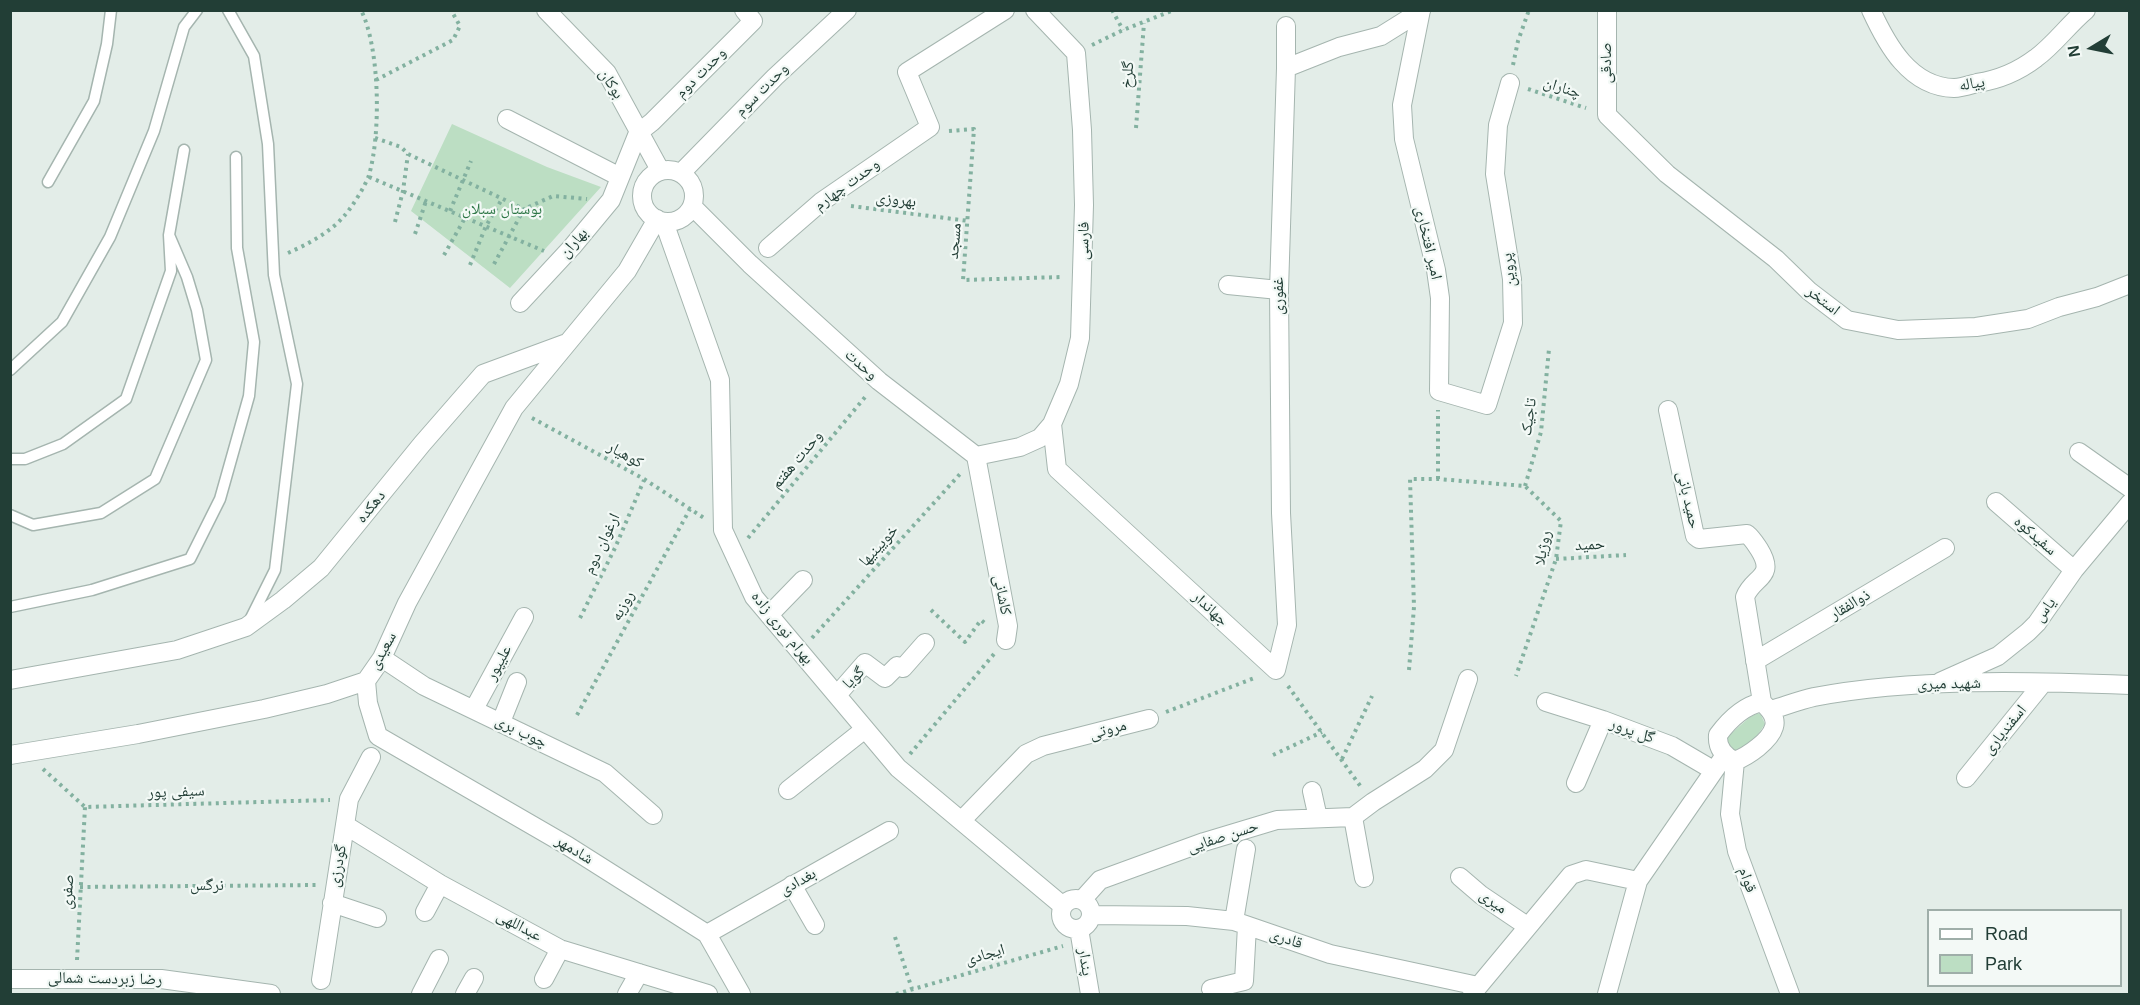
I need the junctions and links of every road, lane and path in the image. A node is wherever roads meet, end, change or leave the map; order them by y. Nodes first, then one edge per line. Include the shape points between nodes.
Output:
1 (111, 10) edge
2 (196, 10) edge
3 (228, 10) edge
4 (361, 10) edge
5 (451, 10) edge
6 (546, 10) edge
7 (744, 10) edge
8 (847, 10) edge
9 (1005, 10) edge
10 (1035, 10) edge
11 (1112, 10) edge
12 (1174, 10) edge
13 (1421, 10) edge
14 (1529, 10) edge
15 (1607, 10) edge
16 (1871, 10) edge
17 (2086, 10) edge
18 (1144, 23) junction
19 (1286, 26) dead end
20 (1123, 30) junction
21 (1076, 53) junction
22 (1286, 68) junction
23 (376, 80) junction
24 (1510, 83) junction
25 (1607, 115) junction
26 (507, 119) dead end
27 (930, 127) junction
28 (1136, 128) dead end
29 (638, 133) junction
30 (375, 138) junction
31 (184, 150) dead end
32 (408, 154) junction
33 (236, 157) dead end
34 (471, 161) dead end
35 (660, 170) junction
36 (681, 173) junction
37 (369, 177) junction
38 (620, 177) junction
39 (463, 180) junction
40 (48, 183) dead end
41 (403, 191) junction
42 (502, 199) junction
43 (611, 200) junction
44 (426, 201) junction
45 (820, 202) junction
46 (692, 206) junction
47 (524, 209) junction
48 (450, 211) junction
49 (465, 218) junction
50 (660, 221) junction
51 (969, 221) junction
52 (395, 222) dead end
53 (486, 226) junction
54 (415, 234) dead end
55 (169, 235) junction
56 (511, 237) junction
57 (768, 248) dead end
58 (444, 255) dead end
59 (561, 258) junction
60 (274, 260) junction
61 (494, 264) dead end
62 (470, 265) dead end
63 (1084, 277) junction
64 (2130, 284) edge
65 (1228, 285) dead end
66 (1279, 290) junction
67 (520, 303) dead end
68 (569, 342) junction
69 (1549, 349) dead end
70 (10, 370) edge
71 (879, 381) junction
72 (1438, 392) junction
73 (514, 408) junction
74 (1668, 410) dead end
75 (1053, 424) junction
76 (2079, 452) dead end
77 (976, 456) junction
78 (10, 459) edge
79 (644, 479) junction
80 (1438, 479) junction
81 (1525, 486) junction
82 (2130, 488) edge
83 (1996, 502) dead end
84 (2130, 503) edge
85 (690, 509) junction
86 (10, 515) edge
87 (723, 530) junction
88 (1945, 548) dead end
89 (734, 555) junction
90 (1626, 555) dead end
91 (1556, 559) junction
92 (2074, 570) junction
93 (803, 580) dead end
94 (10, 607) edge
95 (931, 610) dead end
96 (769, 615) junction
97 (524, 617) dead end
98 (580, 618) dead end
99 (246, 627) junction
100 (1006, 640) junction
101 (925, 643) dead end
102 (800, 652) junction
103 (382, 658) junction
104 (1755, 661) junction
105 (1276, 670) junction
106 (1409, 670) dead end
107 (1516, 676) dead end
108 (1468, 679) dead end
109 (10, 680) edge
110 (366, 681) junction
111 (517, 682) dead end
112 (2043, 683) junction
113 (1933, 685) junction
114 (2130, 685) edge
115 (837, 695) junction
116 (1372, 696) dead end
117 (1546, 702) dead end
118 (1766, 706) junction
119 (474, 708) junction
120 (577, 715) dead end
121 (1149, 719) joint
122 (1603, 720) junction
123 (501, 722) junction
124 (865, 729) junction
125 (1322, 732) junction
126 (17, 754) edge
127 (1273, 754) dead end
128 (371, 757) dead end
129 (1730, 758) junction
130 (1341, 760) junction
131 (898, 768) junction
132 (1713, 770) junction
133 (1966, 778) dead end
134 (1576, 783) dead end
135 (788, 790) dead end
136 (1312, 791) dead end
137 (349, 799) junction
138 (1373, 802) junction
139 (85, 807) junction
140 (653, 815) dead end
141 (1353, 817) junction
142 (1318, 818) junction
143 (962, 820) junction
144 (345, 825) junction
145 (889, 831) dead end
146 (1246, 849) dead end
147 (1460, 877) dead end
148 (1364, 878) dead end
149 (1638, 881) junction
150 (440, 884) junction
151 (792, 885) junction
152 (80, 887) junction
153 (333, 894) junction
154 (1063, 906) junction
155 (425, 912) dead end
156 (377, 918) dead end
157 (1083, 921) junction
158 (1240, 923) junction
159 (815, 925) dead end
160 (1527, 926) junction
161 (707, 934) junction
162 (896, 937) dead end
163 (560, 949) junction
164 (440, 959) dead end
165 (639, 973) junction
166 (474, 978) dead end
167 (10, 979) edge
168 (76, 979) junction
169 (544, 979) dead end
170 (321, 980) dead end
171 (52, 986) edge
172 (912, 989) junction
173 (1211, 989) dead end
174 (1475, 990) edge
175 (271, 994) edge
176 (421, 994) edge
177 (465, 994) edge
178 (627, 994) edge
179 (708, 994) edge
180 (741, 994) edge
181 (896, 994) edge
182 (1090, 994) edge
183 (1607, 994) edge
184 (1790, 994) edge

1 - 40 lane via 94,100
2 - 70 lane via 184,27 154,131 110,237 62,322
3 - 60 lane via 254,56 268,144
4 - 23 path via 367,23
5 - 23 path via 460,26 453,40
6 - 29 street, بوکان via 607,73
7 - 29 street, وحدت دوم via 753,21
8 - 36 street, وحدت سوم
9 - 27 street via 907,72
10 - 21 street
11 - 20 path
12 - 18 path
13 - 22 street via 1381,36 1339,46
13 - 72 street, امیر افتخاری via 1402,105 1404,139 1440,298
14 - 24 path
15 - 25 street, صادقی
16 - 17 street, پیاله via 1884,38 1915,74 1931,83 1955,88 1994,80 2035,59
18 - 20 path
18 - 28 path, گلرخ
19 - 22 street, غفوری
20 - 21 path
21 - 63 street, فارسی via 1082,130
22 - 66 street, غفوری
23 - 30 path
24 - 25 path, چناران
24 - 72 street, پروین via 1498,125 1495,174 1512,279 1513,323 1487,405
25 - 64 street, استخر via 1667,174 1847,320 1898,330 1976,327 2028,319
26 - 38 street
27 - 45 street, وحدت چهارم
27 - 51 path, مسجد via 938,132 974,129
29 - 35 street, بوکان
29 - 38 street, بهاران
30 - 32 path via 401,147
30 - 37 path
31 - 55 lane
32 - 39 path
32 - 41 path
33 - 94 lane via 237,248 254,342 249,396 220,499 190,559 92,590
34 - 39 path
35 - 36 street
35 - 50 street via 647,180 641,195 646,210
36 - 46 street via 694,190
37 - 41 path
37 - 60 path via 345,215 313,242
38 - 43 street, بهاران
39 - 42 path
39 - 48 path
41 - 44 path
41 - 52 path
42 - 47 path
42 - 53 path
43 - 47 path via 553,196
43 - 59 street, بهاران
44 - 48 path
44 - 54 path
45 - 51 path, بهروزی
45 - 57 street, وحدت چهارم
46 - 50 street via 680,219
46 - 71 street, وحدت
47 - 56 path
48 - 49 path
49 - 53 path
49 - 58 path
50 - 68 street via 627,271
50 - 87 street, بهرام نوری زاده via 720,380
51 - 63 path, مسجد via 963,280
53 - 56 path
53 - 62 path
55 - 78 lane via 171,271 126,399 63,444 25,459
55 - 86 lane via 197,310 206,360 155,479 101,513 33,525
56 - 59 path
56 - 61 path
59 - 67 street, بهاران
60 - 99 lane via 297,384 275,570
63 - 75 street, فارسی via 1080,338 1069,384
65 - 66 street
66 - 105 street, غفوری via 1281,513 1287,625
68 - 73 street, سعیدی
68 - 99 street, دهکده via 483,374 321,568
69 - 81 path, تاجیک via 1540,432
71 - 77 street, وحدت
71 - 89 path, وحدت هفتم
72 - 80 path
73 - 79 path, کوهیار
73 - 103 street, سعیدی via 407,603
74 - 104 street, حمید بانی via 1695,536 1699,539 1747,534 1766,560 1759,581 1745,597
75 - 77 street via 1040,438 1020,447
75 - 105 street, جهاندار via 1057,469
76 - 82 street
77 - 100 street, کاشانی via 1008,626
77 - 102 path, خویینیها
79 - 85 path, کوهیار
79 - 98 path, ارغوان دوم
80 - 81 path
80 - 106 path via 1410,478 1414,607
81 - 91 path, روژیلا via 1561,521
83 - 92 street, سفیدکوه
84 - 92 street, یاس
85 - 87 path, کوهیار
85 - 120 path, روزبه
87 - 89 street, بهرام نوری زاده
88 - 104 street, ذوالفقار
89 - 96 street, بهرام نوری زاده via 754,597
90 - 91 path, حمید
91 - 107 path, روژیلا
92 - 113 street, یاس via 2037,623 2021,638 1998,656
93 - 96 street
95 - 100 path via 965,642 981,620
96 - 102 street, بهرام نوری زاده
97 - 119 street, علیپور
99 - 109 street, دهکده via 177,650
100 - 131 path, کاشانی
101 - 115 street, گویا via 903,668 897,666 885,678 865,663
102 - 115 street, بهرام نوری زاده
103 - 110 street, سعیدی
103 - 119 street, چوب بری via 424,686
104 - 118 street, حمید بانی
105 - 121 path, مروتی
105 - 125 path
108 - 138 street via 1444,750 1425,769
110 - 126 street, سعیدی via 264,709
110 - 161 street, شادمهر via 378,736 568,846
111 - 123 street
112 - 113 street, شهید میری
112 - 114 street, شهید میری
112 - 133 street, اسفندیاری
113 - 118 street, شهید میری via 1897,686
115 - 124 street, بهرام نوری زاده
116 - 130 path
117 - 122 street, گل پرور
118 - 129 street via 1774,719 1769,735 1747,757
118 - 129 street via 1745,708 1718,735
119 - 123 street, چوب بری
121 - 143 street, مروتی via 1026,754
122 - 132 street, گل پرور via 1672,746
122 - 134 street
123 - 140 street, چوب بری via 605,773
124 - 131 street, بهرام نوری زاده
124 - 135 street
125 - 127 path
125 - 130 path
126 - 139 path
128 - 137 street, گودرزی
129 - 132 street
129 - 184 street, قوام via 1730,814 1737,851
130 - 138 path
131 - 143 street, بهرام نوری زاده
132 - 149 street
136 - 142 street
137 - 139 path, سیفی پور
137 - 144 street, گودرزی
138 - 141 street
139 - 152 path, صفری
141 - 142 street, حسن صفایی
141 - 148 street
142 - 157 street, حسن صفایی via 1277,820 1100,880
143 - 154 street, بهرام نوری زاده
144 - 150 street, عبداللهی
144 - 153 street, گودرزی
145 - 151 street, بغدادی
146 - 158 street
147 - 160 street, میری
149 - 160 street, قادری via 1586,870 1571,874
149 - 183 street
150 - 155 street
150 - 163 street, عبداللهی
151 - 159 street
151 - 161 street, بغدادی
152 - 153 path, نرگس
152 - 168 path, صفری
153 - 156 street
153 - 170 street, گودرزی
154 - 157 street via 1071,900
154 - 157 street via 1063,921 1070,928
157 - 158 street, قادری via 1187,916
157 - 172 path, ایجادی
157 - 182 street, پندار
158 - 173 street via 1244,981
158 - 174 street, قادری via 1330,954
160 - 174 street, قادری
161 - 180 street, شادمهر
162 - 172 path
163 - 165 street, عبداللهی
163 - 169 street
164 - 176 street
165 - 178 street
165 - 179 street, عبداللهی
166 - 177 street
167 - 171 street, رضا زبردست شمالی
168 - 171 street, رضا زبردست شمالی
168 - 175 street, رضا زبردست شمالی via 161,979
172 - 181 path, ایجادی

